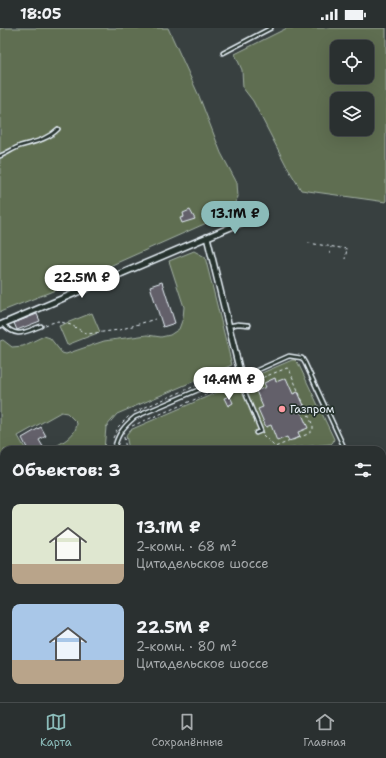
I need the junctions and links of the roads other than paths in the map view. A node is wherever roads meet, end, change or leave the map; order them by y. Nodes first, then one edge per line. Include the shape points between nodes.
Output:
1 (271, 28) edge
2 (223, 52) dead end
3 (58, 129) dead end
4 (0, 156) edge
5 (257, 216) dead end
6 (207, 238) junction
7 (1, 324) edge
8 (250, 325) dead end
9 (41, 326) road end
10 (228, 326) junction
11 (240, 372) junction
12 (255, 417) junction
13 (250, 419) dead end
14 (256, 433) dead end
15 (115, 446) edge
16 (343, 446) edge

1 - 2 lane
3 - 4 lane via 52,135
5 - 6 street
6 - 7 street
6 - 10 street
7 - 9 lane via 9,331 20,334
8 - 10 lane
10 - 11 street
11 - 12 lane via 242,386
11 - 15 lane via 135,417 119,433
11 - 16 lane via 251,373 289,356 302,358
12 - 13 lane
12 - 14 lane via 261,431

